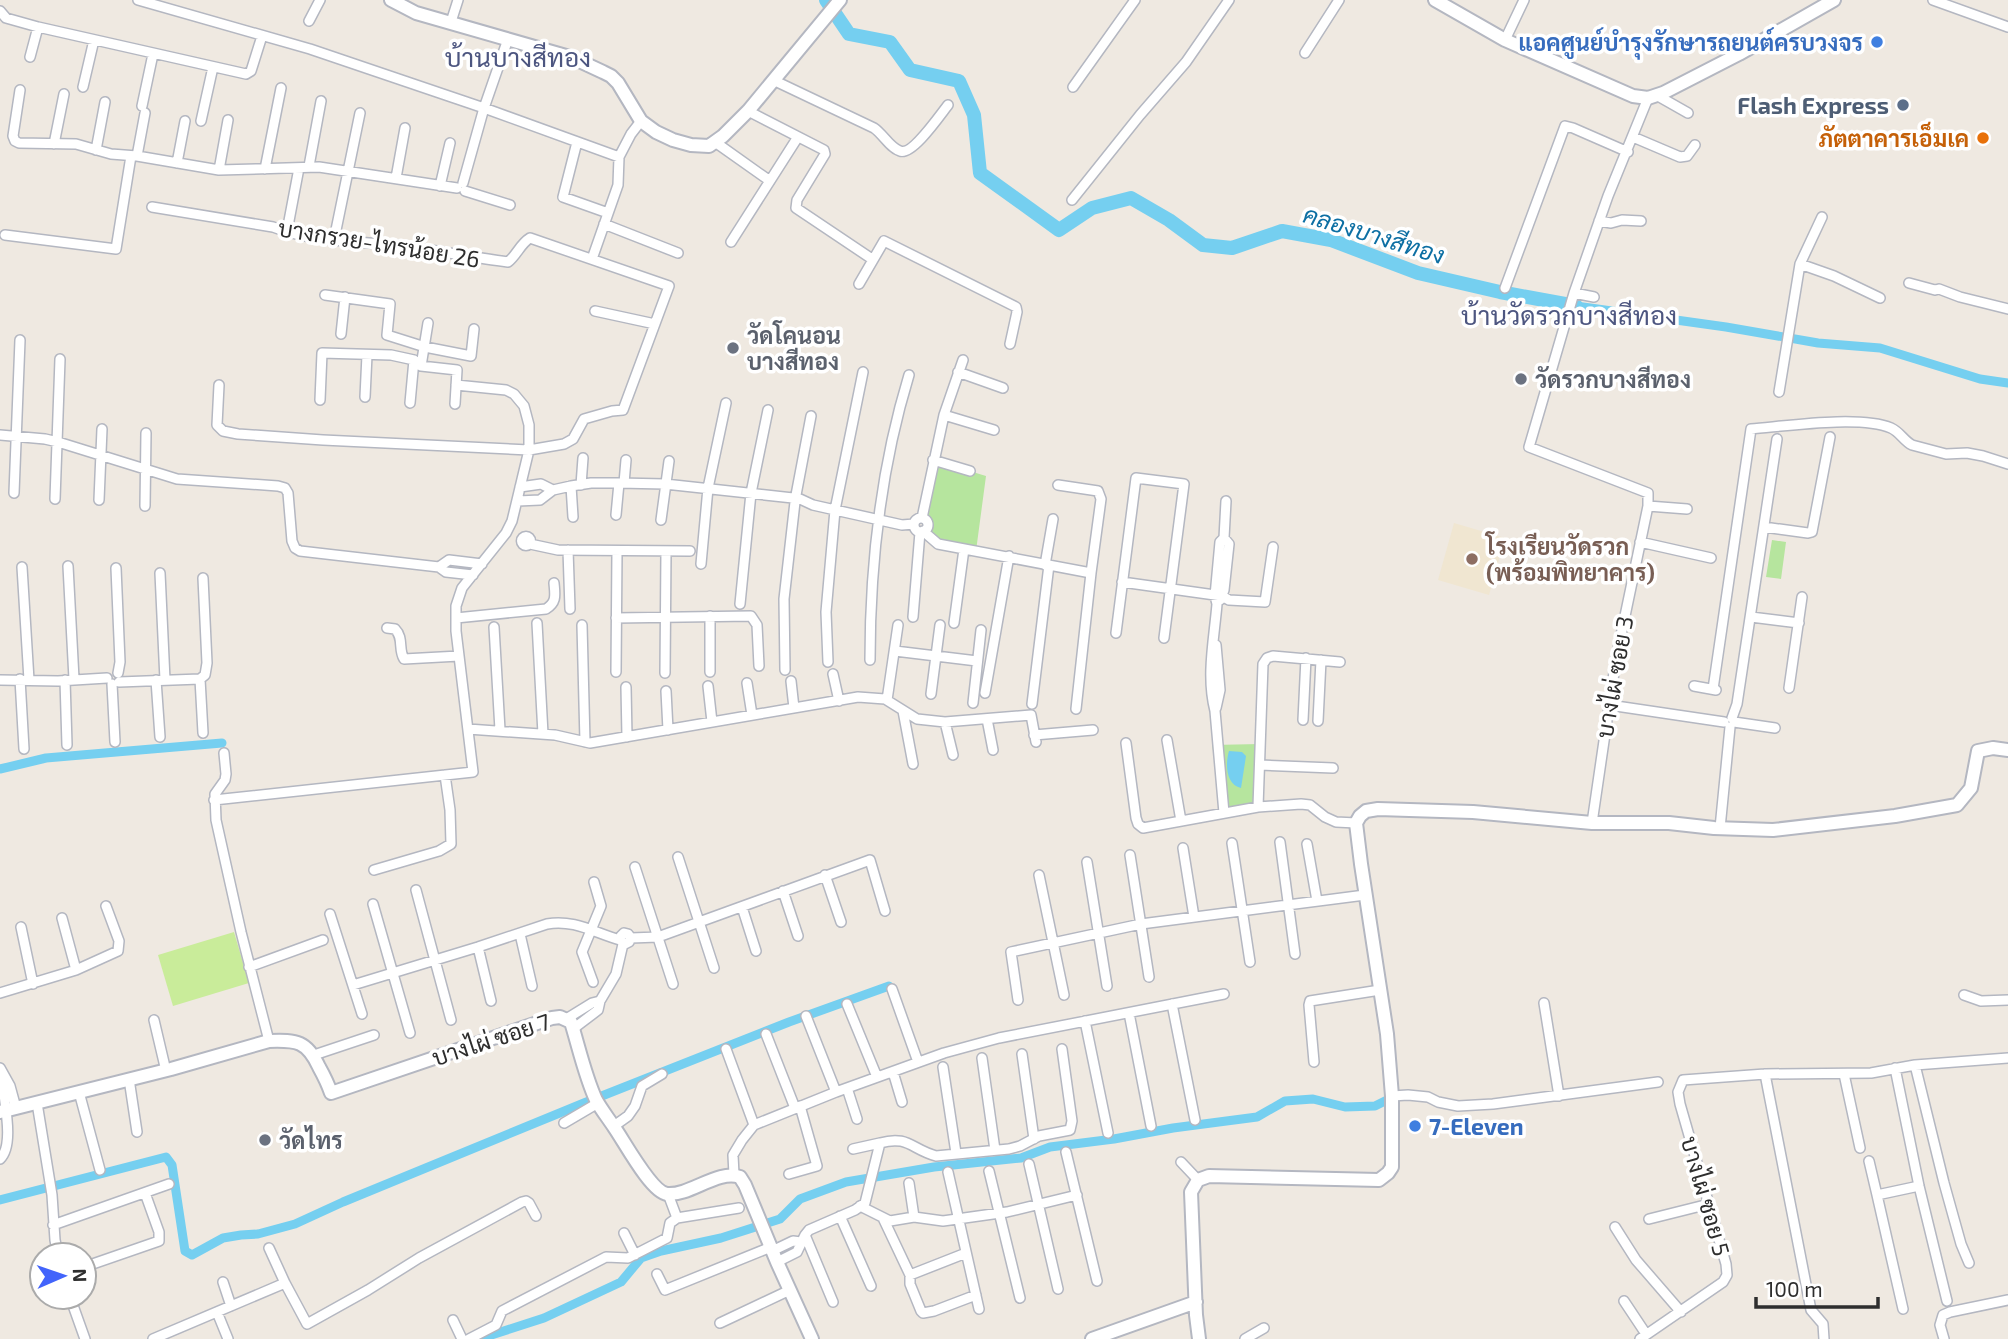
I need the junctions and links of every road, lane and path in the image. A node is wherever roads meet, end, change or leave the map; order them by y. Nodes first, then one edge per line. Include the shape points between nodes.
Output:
1 (4, 0) edge
2 (138, 0) edge
3 (458, 0) edge
4 (1135, 0) edge
5 (1229, 0) edge
6 (1339, 0) edge
7 (1435, 0) edge
8 (1524, 0) edge
9 (1834, 0) edge
10 (1933, 0) edge
11 (318, 1) edge
12 (399, 2) edge
13 (838, 2) edge
14 (0, 10) edge
15 (309, 21) dead end
16 (451, 22) junction
17 (38, 27) junction
18 (2008, 27) edge
19 (262, 36) junction
20 (508, 39) junction
21 (94, 40) junction
22 (1505, 40) junction
23 (1305, 53) dead end
24 (153, 54) junction
25 (30, 57) dead end
26 (213, 67) junction
27 (773, 80) junction
28 (83, 87) dead end
29 (1073, 87) dead end
30 (281, 88) dead end
31 (20, 90) dead end
32 (64, 94) dead end
33 (1653, 97) junction
34 (321, 101) dead end
35 (105, 103) dead end
36 (948, 106) dead end
37 (484, 108) junction
38 (748, 111) junction
39 (1688, 113) dead end
40 (360, 114) dead end
41 (228, 120) dead end
42 (185, 121) dead end
43 (201, 121) dead end
44 (641, 121) junction
45 (405, 128) dead end
46 (1633, 137) junction
47 (796, 140) dead end
48 (577, 142) junction
49 (715, 142) junction
50 (450, 143) dead end
51 (54, 144) junction
52 (1695, 145) dead end
53 (96, 150) junction
54 (1628, 152) junction
55 (134, 156) junction
56 (619, 157) junction
57 (177, 163) junction
58 (304, 167) junction
59 (265, 169) junction
60 (219, 170) junction
61 (348, 171) junction
62 (397, 178) junction
63 (770, 181) junction
64 (440, 186) junction
65 (462, 187) junction
66 (1072, 200) dead end
67 (510, 205) dead end
68 (152, 207) dead end
69 (608, 213) junction
70 (1822, 217) dead end
71 (1599, 221) junction
72 (1641, 221) dead end
73 (604, 224) junction
74 (288, 226) dead end
75 (336, 230) dead end
76 (5, 234) dead end
77 (731, 242) dead end
78 (678, 253) dead end
79 (592, 259) junction
80 (872, 259) junction
81 (1801, 264) junction
82 (1909, 283) dead end
83 (859, 284) dead end
84 (1505, 288) dead end
85 (325, 295) dead end
86 (1574, 295) junction
87 (345, 297) junction
88 (1594, 297) dead end
89 (1880, 298) dead end
90 (2008, 309) edge
91 (595, 311) dead end
92 (428, 323) dead end
93 (655, 324) junction
94 (474, 329) dead end
95 (341, 334) dead end
96 (20, 340) dead end
97 (1010, 344) dead end
98 (425, 347) junction
99 (368, 355) junction
100 (60, 359) dead end
101 (963, 360) dead end
102 (417, 363) junction
103 (863, 372) dead end
104 (958, 372) junction
105 (909, 375) dead end
106 (219, 385) dead end
107 (456, 386) junction
108 (1003, 388) dead end
109 (1779, 392) dead end
110 (365, 397) dead end
111 (320, 400) dead end
112 (410, 402) dead end
113 (726, 403) dead end
114 (455, 404) dead end
115 (768, 410) dead end
116 (944, 415) junction
117 (811, 416) dead end
118 (102, 429) dead end
119 (994, 430) dead end
120 (146, 433) dead end
121 (0, 435) edge
122 (16, 436) junction
123 (1830, 436) dead end
124 (1777, 439) dead end
125 (58, 442) junction
126 (529, 450) junction
127 (100, 456) junction
128 (583, 458) dead end
129 (626, 460) dead end
130 (933, 460) junction
131 (669, 461) dead end
132 (2008, 464) edge
133 (145, 470) junction
134 (970, 471) dead end
135 (621, 483) junction
136 (666, 484) junction
137 (1058, 485) dead end
138 (576, 486) junction
139 (520, 487) junction
140 (708, 488) junction
141 (553, 490) junction
142 (14, 493) dead end
143 (751, 493) junction
144 (796, 498) junction
145 (55, 499) dead end
146 (99, 500) dead end
147 (1226, 501) dead end
148 (518, 502) junction
149 (145, 506) dead end
150 (1648, 506) junction
151 (1687, 509) dead end
152 (835, 510) junction
153 (616, 515) dead end
154 (573, 517) dead end
155 (1053, 519) dead end
156 (661, 520) dead end
157 (878, 520) junction
158 (920, 526) junction
159 (1764, 527) junction
160 (506, 533) junction
161 (1640, 542) junction
162 (1273, 547) dead end
163 (964, 549) junction
164 (568, 551) junction
165 (617, 551) junction
166 (666, 551) junction
167 (690, 551) dead end
168 (1009, 556) junction
169 (1711, 558) dead end
170 (482, 564) junction
171 (701, 564) dead end
172 (1047, 565) junction
173 (68, 566) dead end
174 (439, 567) junction
175 (22, 568) dead end
176 (116, 568) dead end
177 (160, 573) dead end
178 (1091, 573) junction
179 (473, 575) junction
180 (203, 578) dead end
181 (1122, 582) junction
182 (554, 583) dead end
183 (1171, 589) junction
184 (1802, 597) dead end
185 (1218, 599) junction
186 (740, 604) dead end
187 (570, 609) dead end
188 (710, 616) junction
189 (665, 617) junction
190 (913, 617) dead end
191 (1751, 617) junction
192 (456, 618) junction
193 (616, 618) junction
194 (537, 623) dead end
195 (954, 623) dead end
196 (1799, 623) junction
197 (582, 625) dead end
198 (898, 625) dead end
199 (940, 625) dead end
200 (494, 627) dead end
201 (387, 628) dead end
202 (981, 630) dead end
203 (1116, 634) dead end
204 (1164, 638) dead end
205 (894, 651) junction
206 (459, 656) junction
207 (936, 656) junction
208 (1306, 659) junction
209 (870, 660) dead end
210 (1321, 660) junction
211 (828, 662) dead end
212 (977, 662) junction
213 (1340, 662) dead end
214 (759, 666) dead end
215 (785, 670) dead end
216 (616, 672) dead end
217 (710, 672) dead end
218 (665, 673) dead end
219 (833, 674) dead end
220 (114, 679) junction
221 (200, 679) junction
222 (0, 680) edge
223 (25, 680) junction
224 (69, 680) junction
225 (160, 680) junction
226 (791, 681) dead end
227 (747, 683) dead end
228 (708, 686) dead end
229 (1693, 686) dead end
230 (626, 687) dead end
231 (1789, 688) dead end
232 (666, 691) dead end
233 (985, 693) dead end
234 (931, 694) dead end
235 (887, 700) junction
236 (839, 701) junction
237 (973, 703) dead end
238 (1032, 704) dead end
239 (1616, 706) dead end
240 (794, 708) junction
241 (1076, 709) dead end
242 (903, 711) junction
243 (752, 715) junction
244 (987, 719) junction
245 (1303, 720) dead end
246 (1318, 721) dead end
247 (712, 722) junction
248 (945, 722) junction
249 (1730, 722) junction
250 (1775, 728) dead end
251 (468, 729) junction
252 (500, 730) junction
253 (668, 730) junction
254 (1093, 730) dead end
255 (203, 733) dead end
256 (543, 734) junction
257 (160, 737) dead end
258 (627, 737) junction
259 (1167, 740) dead end
260 (115, 742) dead end
261 (585, 742) junction
262 (1126, 743) dead end
263 (67, 745) dead end
264 (24, 749) dead end
265 (993, 750) dead end
266 (2008, 750) edge
267 (224, 753) dead end
268 (953, 755) dead end
269 (913, 764) dead end
270 (1260, 765) junction
271 (1333, 768) dead end
272 (445, 775) junction
273 (214, 800) junction
274 (1258, 807) junction
275 (1224, 813) junction
276 (1181, 821) junction
277 (1356, 823) junction
278 (1592, 823) junction
279 (1720, 828) junction
280 (1280, 842) dead end
281 (1232, 843) dead end
282 (1307, 844) dead end
283 (1183, 848) dead end
284 (1130, 855) dead end
285 (678, 857) dead end
286 (1087, 862) dead end
287 (635, 867) dead end
288 (374, 870) dead end
289 (1039, 874) dead end
290 (825, 875) junction
291 (594, 882) dead end
292 (416, 890) dead end
293 (783, 891) junction
294 (1365, 895) junction
295 (1317, 901) junction
296 (373, 904) dead end
297 (1289, 905) junction
298 (106, 906) dead end
299 (742, 907) junction
300 (886, 911) dead end
301 (1242, 911) junction
302 (330, 914) dead end
303 (1194, 917) junction
304 (62, 918) dead end
305 (701, 922) junction
306 (841, 922) dead end
307 (1141, 924) junction
308 (20, 927) dead end
309 (590, 930) junction
310 (1099, 933) junction
311 (520, 934) junction
312 (798, 936) dead end
313 (658, 937) junction
314 (323, 940) dead end
315 (624, 941) junction
316 (1053, 943) junction
317 (478, 947) junction
318 (756, 951) dead end
319 (1295, 954) dead end
320 (435, 960) junction
321 (1250, 962) dead end
322 (249, 967) junction
323 (714, 968) dead end
324 (76, 970) junction
325 (393, 972) junction
326 (1149, 977) dead end
327 (593, 982) dead end
328 (33, 984) junction
329 (673, 984) dead end
330 (353, 985) junction
331 (532, 986) dead end
332 (1107, 986) dead end
333 (892, 989) dead end
334 (1380, 990) junction
335 (0, 992) edge
336 (1224, 994) dead end
337 (1064, 995) dead end
338 (1965, 995) dead end
339 (1018, 1000) dead end
340 (2008, 1000) edge
341 (491, 1001) dead end
342 (1544, 1003) dead end
343 (848, 1004) dead end
344 (1172, 1004) junction
345 (1129, 1013) junction
346 (362, 1014) dead end
347 (806, 1016) dead end
348 (154, 1020) dead end
349 (451, 1020) dead end
350 (1085, 1021) junction
351 (570, 1024) junction
352 (410, 1033) dead end
353 (766, 1034) dead end
354 (374, 1035) dead end
355 (269, 1041) junction
356 (726, 1049) dead end
357 (1062, 1049) dead end
358 (1021, 1054) dead end
359 (314, 1055) junction
360 (982, 1058) dead end
361 (2008, 1058) edge
362 (918, 1062) junction
363 (1314, 1062) dead end
364 (1914, 1065) junction
365 (943, 1067) dead end
366 (1895, 1068) junction
367 (166, 1070) junction
368 (1, 1071) edge
369 (893, 1072) junction
370 (662, 1074) dead end
371 (1765, 1074) junction
372 (1844, 1074) junction
373 (877, 1077) junction
374 (129, 1079) junction
375 (1658, 1082) dead end
376 (847, 1088) junction
377 (79, 1092) junction
378 (836, 1092) junction
379 (1392, 1096) junction
380 (1559, 1096) junction
381 (596, 1099) junction
382 (902, 1102) dead end
383 (37, 1103) junction
384 (798, 1107) junction
385 (7, 1110) edge
386 (857, 1119) dead end
387 (1195, 1119) dead end
388 (564, 1123) dead end
389 (754, 1125) junction
390 (614, 1126) junction
391 (1151, 1126) dead end
392 (137, 1132) dead end
393 (1108, 1133) dead end
394 (1034, 1139) junction
395 (880, 1143) junction
396 (1860, 1148) dead end
397 (853, 1149) dead end
398 (995, 1150) junction
399 (1066, 1152) dead end
400 (956, 1153) junction
401 (0, 1160) edge
402 (1868, 1161) dead end
403 (1181, 1162) dead end
404 (1029, 1164) dead end
405 (100, 1170) dead end
406 (989, 1171) dead end
407 (948, 1172) dead end
408 (789, 1174) dead end
409 (734, 1175) junction
410 (1198, 1180) junction
411 (909, 1182) dead end
412 (169, 1184) dead end
413 (1919, 1186) junction
414 (145, 1193) junction
415 (668, 1194) junction
416 (1076, 1195) junction
417 (1877, 1195) junction
418 (1709, 1204) junction
419 (1039, 1205) junction
420 (860, 1206) junction
421 (739, 1208) dead end
422 (999, 1214) junction
423 (536, 1216) dead end
424 (840, 1216) junction
425 (914, 1217) junction
426 (677, 1218) junction
427 (883, 1218) junction
428 (959, 1219) junction
429 (1649, 1219) dead end
430 (53, 1225) junction
431 (1615, 1227) dead end
432 (624, 1233) dead end
433 (803, 1238) junction
434 (56, 1241) edge
435 (270, 1248) dead end
436 (773, 1253) junction
437 (966, 1254) junction
438 (635, 1255) junction
439 (98, 1262) edge
440 (1969, 1264) dead end
441 (657, 1274) dead end
442 (909, 1275) junction
443 (1097, 1281) dead end
444 (222, 1282) dead end
445 (285, 1283) junction
446 (871, 1286) dead end
447 (1058, 1289) dead end
448 (790, 1290) junction
449 (976, 1295) junction
450 (1020, 1298) dead end
451 (2008, 1300) edge
452 (1624, 1301) dead end
453 (1947, 1301) dead end
454 (833, 1302) dead end
455 (1196, 1302) junction
456 (231, 1306) junction
457 (979, 1309) dead end
458 (1903, 1309) dead end
459 (75, 1311) edge
460 (217, 1312) junction
461 (1681, 1312) junction
462 (453, 1320) dead end
463 (720, 1323) dead end
464 (1264, 1328) dead end
465 (1643, 1336) edge
466 (85, 1339) edge
467 (153, 1339) edge
468 (228, 1339) edge
469 (462, 1339) edge
470 (469, 1339) edge
471 (812, 1339) edge
472 (1092, 1339) edge
473 (1199, 1339) edge
474 (1245, 1339) edge
475 (1824, 1339) edge
476 (1944, 1339) edge

1 - 14 street
2 - 19 street
3 - 16 street
4 - 29 street
5 - 66 street via 1186,62
6 - 23 street
7 - 22 street
8 - 22 street
9 - 33 street
10 - 18 street
11 - 15 street
12 - 16 street via 416,13
13 - 27 street
14 - 17 street via 6,18
16 - 20 street
17 - 21 street
17 - 25 street
19 - 26 street via 249,73
19 - 37 street
20 - 37 street
20 - 44 street via 573,58 611,76
21 - 24 street
21 - 28 street
22 - 33 street via 1633,96
24 - 26 street
24 - 55 street
26 - 43 street
27 - 36 street via 874,128 903,152 915,145
27 - 38 street
30 - 59 street
31 - 51 street via 13,139
32 - 51 street
33 - 39 street
33 - 46 street
34 - 58 street
35 - 53 street
37 - 48 street
37 - 65 street
38 - 49 street
38 - 80 street via 824,150 796,208
40 - 61 street
41 - 60 street
42 - 57 street
44 - 49 street via 673,140 709,146
44 - 56 street
45 - 62 street
46 - 52 street via 1680,157 1687,156
46 - 54 street
47 - 63 street
48 - 56 street
48 - 69 street via 563,197
49 - 63 street
50 - 64 street
51 - 53 street
53 - 55 street
54 - 71 street
54 - 84 street via 1565,126
55 - 57 street
55 - 76 street via 116,249
56 - 69 street via 618,186
57 - 60 street
58 - 59 street
58 - 61 street
58 - 74 street
59 - 60 street
61 - 62 street
61 - 75 street
62 - 64 street
63 - 77 street
64 - 65 street
65 - 67 street
68 - 79 street, บางกรวย-ไทรน้อย 26 via 286,232 508,262 530,238
69 - 73 street
70 - 81 street
71 - 72 street
71 - 86 street
73 - 78 street
73 - 79 street
79 - 93 street, บางกรวย-ไทรน้อย 26 via 669,286
80 - 83 street
80 - 97 street via 884,242 1016,307
81 - 89 street
81 - 109 street
82 - 90 street
85 - 87 street
86 - 88 street
86 - 150 street via 1529,447 1648,493
87 - 95 street
87 - 98 street via 390,304 387,335
91 - 93 street
92 - 98 street
93 - 126 street via 623,410 584,419 573,439 564,444
94 - 98 street via 471,356
96 - 122 street
98 - 102 street
99 - 102 street via 391,355
99 - 110 street
99 - 111 street via 322,353
100 - 125 street
101 - 104 street
102 - 107 street via 457,370
102 - 112 street
103 - 152 street
104 - 108 street
104 - 116 street
105 - 157 street
106 - 126 street via 216,418 223,431
107 - 114 street
107 - 126 street via 514,394 524,406
113 - 140 street
115 - 143 street
116 - 119 street
116 - 130 street
117 - 144 street
118 - 127 street
120 - 133 street
121 - 122 street
122 - 125 street
122 - 142 street
123 - 159 street via 1812,532
124 - 159 street
125 - 127 street
125 - 145 street
126 - 139 street
127 - 133 street
127 - 146 street
128 - 138 street
129 - 135 street
130 - 134 street
130 - 158 street
131 - 136 street
132 - 229 street via 1912,445 1897,431 1871,424 1826,422 1751,429 1716,690
133 - 149 street
133 - 174 street via 177,479 285,488 292,541 300,551
135 - 136 street
135 - 138 street
135 - 153 street
136 - 140 street
136 - 156 street
137 - 178 street via 1100,493
138 - 141 street
138 - 154 street
139 - 141 street via 541,484
139 - 148 street
140 - 143 street
140 - 171 street
141 - 148 street via 540,500
143 - 144 street
143 - 186 street
144 - 152 street
144 - 215 street via 784,599
147 - 185 street
148 - 160 street
150 - 151 street
150 - 161 street, บางไผ่ ซอย 3
152 - 157 street
152 - 211 street via 826,612
155 - 172 street
157 - 158 street
157 - 209 street
158 - 163 street via 938,544
158 - 190 street
159 - 191 street
160 - 164 street
160 - 170 street
161 - 169 street
161 - 278 street, บางไผ่ ซอย 3 via 1616,659
162 - 185 street via 1265,602
163 - 168 street
163 - 195 street
164 - 165 street
164 - 187 street
165 - 166 street
165 - 193 street
166 - 167 street
166 - 189 street
168 - 172 street
168 - 233 street
170 - 174 street via 449,560
170 - 179 street
172 - 178 street
172 - 238 street
173 - 224 street
174 - 179 street
175 - 223 street
176 - 220 street via 120,662
177 - 225 street
178 - 241 street
179 - 192 street via 462,589
180 - 221 street via 207,670
181 - 183 street
181 - 183 street via 1136,478 1184,484
181 - 203 street
182 - 192 street via 555,598 546,609
183 - 185 street
183 - 204 street
184 - 196 street
185 - 275 street via 1210,678
188 - 189 street
188 - 214 street via 742,615 755,620
188 - 217 street
189 - 193 street
189 - 218 street
191 - 196 street
191 - 249 street
192 - 206 street
193 - 216 street
194 - 256 street
196 - 231 street
197 - 261 street
198 - 205 street
199 - 207 street
200 - 252 street
201 - 206 street via 400,634 404,659
202 - 212 street
205 - 207 street
205 - 235 street
206 - 251 street
207 - 212 street
207 - 234 street
208 - 210 street
208 - 245 street
208 - 270 street via 1273,656 1263,664
210 - 213 street
210 - 246 street
212 - 237 street
219 - 236 street
220 - 224 street
220 - 225 street
220 - 260 street
221 - 225 street
221 - 255 street
222 - 223 street
223 - 224 street
223 - 264 street
224 - 263 street
225 - 257 street
226 - 240 street
227 - 243 street
228 - 247 street
230 - 258 street
232 - 253 street
235 - 236 street via 858,697
235 - 242 street
236 - 240 street
239 - 249 street
240 - 243 street
242 - 248 street via 917,719
242 - 269 street
243 - 247 street
244 - 248 street
244 - 254 street via 1031,715 1035,739
244 - 265 street
247 - 253 street
248 - 268 street
249 - 250 street
249 - 279 street
251 - 252 street
251 - 272 street via 473,772
252 - 256 street
253 - 258 street
256 - 261 street
258 - 261 street
259 - 276 street
262 - 276 street via 1138,824 1143,828
266 - 279 street via 1978,751 1971,788 1957,805 1773,830
267 - 273 street via 225,780
270 - 271 street
270 - 274 street
272 - 273 street
272 - 288 street via 451,844
273 - 322 street
274 - 275 street
274 - 277 street via 1301,804 1336,822
275 - 276 street
277 - 278 street via 1366,811 1378,809
277 - 294 street
278 - 279 street
280 - 297 street
281 - 301 street
282 - 295 street
283 - 303 street
284 - 307 street
285 - 305 street
286 - 310 street
287 - 313 street
289 - 316 street
290 - 293 street
290 - 300 street via 870,860
290 - 306 street
291 - 309 street via 601,906
292 - 320 street
293 - 299 street
293 - 312 street
294 - 295 street
294 - 334 street
295 - 297 street
296 - 325 street
297 - 301 street
297 - 319 street
298 - 324 street via 119,941 118,951
299 - 305 street
299 - 318 street
301 - 303 street
301 - 321 street
302 - 330 street
303 - 307 street
304 - 324 street
305 - 313 street
305 - 323 street
307 - 310 street
307 - 326 street
308 - 328 street
309 - 311 street via 559,922
309 - 315 street
309 - 327 street via 582,952
310 - 316 street
310 - 332 street
311 - 317 street
311 - 331 street
313 - 315 street
313 - 329 street
314 - 322 street
315 - 351 street via 617,974 598,1010
316 - 337 street
316 - 339 street via 1011,952
317 - 320 street
317 - 341 street
320 - 325 street
320 - 349 street
322 - 355 street
324 - 328 street
325 - 330 street
325 - 352 street
328 - 335 street
330 - 346 street
333 - 362 street
334 - 363 street via 1310,1001
334 - 379 street
336 - 344 street
338 - 340 street via 1981,1001
342 - 380 street
343 - 373 street
344 - 345 street
344 - 387 street
345 - 350 street
345 - 391 street
347 - 378 street
348 - 367 street
350 - 362 street via 999,1038
350 - 393 street
351 - 359 street, บางไผ่ ซอย 7 via 552,1018 331,1093
351 - 381 street, บางไผ่ ซอย 7
353 - 384 street
354 - 359 street
355 - 359 street via 299,1042
355 - 367 street
356 - 389 street
357 - 394 street via 1072,1126
358 - 394 street
360 - 398 street
361 - 364 street
362 - 369 street
364 - 366 street
364 - 440 street
365 - 400 street
366 - 372 street
366 - 413 street
367 - 374 street
368 - 385 street via 10,1086
369 - 373 street
369 - 382 street
370 - 390 street via 642,1086 635,1106
371 - 372 street
371 - 418 street, บางไผ่ ซอย 5 via 1683,1080 1680,1104
371 - 475 street via 1811,1310 1823,1324
372 - 396 street
373 - 376 street
374 - 377 street
374 - 392 street
375 - 380 street
376 - 378 street
376 - 386 street
377 - 383 street
377 - 405 street
378 - 384 street
379 - 380 street via 1428,1097 1458,1106
379 - 410 street via 1392,1167 1378,1180 1209,1176
381 - 388 street
381 - 390 street, บางไผ่ ซอย 7
383 - 385 street
383 - 430 street
384 - 389 street
384 - 408 street via 817,1166
385 - 401 street via 7,1143
389 - 409 street via 733,1155
390 - 415 street, บางไผ่ ซอย 7 via 643,1171
394 - 398 street
395 - 397 street
395 - 400 street via 904,1140 936,1156
395 - 420 street
398 - 400 street
399 - 416 street
402 - 417 street
403 - 410 street
404 - 419 street
406 - 422 street
407 - 428 street
409 - 415 street
409 - 436 street via 746,1185
410 - 455 street via 1191,1192
411 - 425 street
412 - 414 street
413 - 417 street
413 - 453 street
414 - 430 street
414 - 439 street via 159,1241
415 - 426 street
416 - 419 street
416 - 443 street
417 - 458 street
418 - 429 street
418 - 461 street, บางไผ่ ซอย 5 via 1727,1275
419 - 422 street
419 - 447 street
420 - 424 street
420 - 427 street
421 - 426 street
422 - 428 street
422 - 450 street
423 - 445 street via 529,1203 522,1202 307,1324
424 - 433 street via 809,1230
424 - 446 street
425 - 427 street
425 - 428 street
426 - 438 street via 670,1223 667,1238
427 - 442 street
428 - 437 street
430 - 434 street
431 - 461 street via 1636,1260
432 - 438 street
433 - 436 street via 797,1252
433 - 454 street
435 - 445 street
436 - 441 street via 665,1290
436 - 448 street
437 - 442 street
437 - 449 street
438 - 470 street via 606,1257 502,1311 496,1325
442 - 449 street via 923,1313
444 - 456 street
445 - 456 street
448 - 463 street
448 - 471 street
449 - 457 street
451 - 476 street via 1943,1315
452 - 465 street
455 - 472 street
455 - 473 street
456 - 460 street
459 - 466 street
460 - 467 street
460 - 468 street
461 - 465 street, บางไผ่ ซอย 5
462 - 469 street
464 - 474 street

